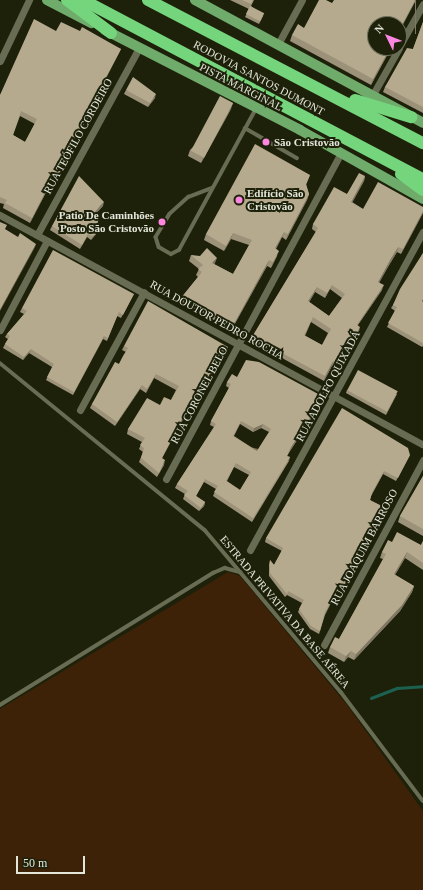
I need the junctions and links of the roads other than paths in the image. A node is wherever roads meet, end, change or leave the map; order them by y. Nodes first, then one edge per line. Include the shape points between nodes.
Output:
1 (29, 0) edge
2 (47, 0) edge
3 (67, 0) edge
4 (83, 0) edge
5 (148, 0) edge
6 (195, 0) edge
7 (302, 0) edge
8 (423, 4) edge
9 (111, 33) junction
10 (407, 33) edge
11 (278, 44) junction
12 (139, 48) junction
13 (394, 56) edge
14 (0, 61) edge
15 (330, 93) junction
16 (372, 96) junction
17 (256, 109) junction
18 (412, 117) junction
19 (423, 123) edge
20 (245, 128) junction
21 (423, 143) edge
22 (368, 149) junction
23 (341, 152) junction
24 (297, 158) dead end
25 (423, 179) edge
26 (213, 188) junction
27 (423, 190) edge
28 (423, 199) edge
29 (0, 215) edge
30 (423, 232) edge
31 (37, 235) junction
32 (47, 241) junction
33 (144, 292) junction
34 (0, 330) edge
35 (239, 345) junction
36 (0, 363) edge
37 (335, 396) junction
38 (80, 410) dead end
39 (423, 444) edge
40 (423, 460) edge
41 (166, 479) dead end
42 (250, 550) dead end
43 (245, 574) junction
44 (324, 645) dead end
45 (0, 704) edge
46 (423, 801) edge

1 - 14 street
2 - 9 main road, PISTA MARGINAL
3 - 9 highway
4 - 22 highway, RODOVIA SANTOS DUMONT
5 - 15 highway, RODOVIA SANTOS DUMONT
6 - 11 main road
7 - 11 street
8 - 10 street
9 - 12 main road, PISTA MARGINAL
11 - 16 main road
12 - 17 main road, PISTA MARGINAL
12 - 31 street, RUA TEÓFILO CORDEIRO
13 - 16 street
15 - 18 highway
15 - 21 highway, RODOVIA SANTOS DUMONT
16 - 18 main road
17 - 20 lane
17 - 23 main road, PISTA MARGINAL
18 - 19 main road
20 - 24 lane
20 - 26 lane
22 - 25 highway, RODOVIA SANTOS DUMONT
22 - 27 highway
23 - 28 main road, PISTA MARGINAL
23 - 35 street, RUA CORONEL BELO
26 - 26 lane via 179,250 171,254 159,247 156,237 170,214 189,197
29 - 31 street, RUA DOUTOR PEDRO ROCHA
30 - 37 street, RUA ADOLFO QUIXADÁ
31 - 32 street, RUA DOUTOR PEDRO ROCHA
32 - 33 street, RUA DOUTOR PEDRO ROCHA
32 - 34 street
33 - 35 street, RUA DOUTOR PEDRO ROCHA
33 - 38 street
35 - 37 street, RUA DOUTOR PEDRO ROCHA
35 - 41 street, RUA CORONEL BELO
36 - 43 lane, ESTRADA PRIVATIVA DA BASE AÉREA via 205,530
37 - 39 street, RUA DOUTOR PEDRO ROCHA
37 - 42 street, RUA ADOLFO QUIXADÁ
40 - 44 street, RUA JOAQUIM BARROSO
43 - 45 lane via 235,568 213,573
43 - 46 lane, ESTRADA PRIVATIVA DA BASE AÉREA

